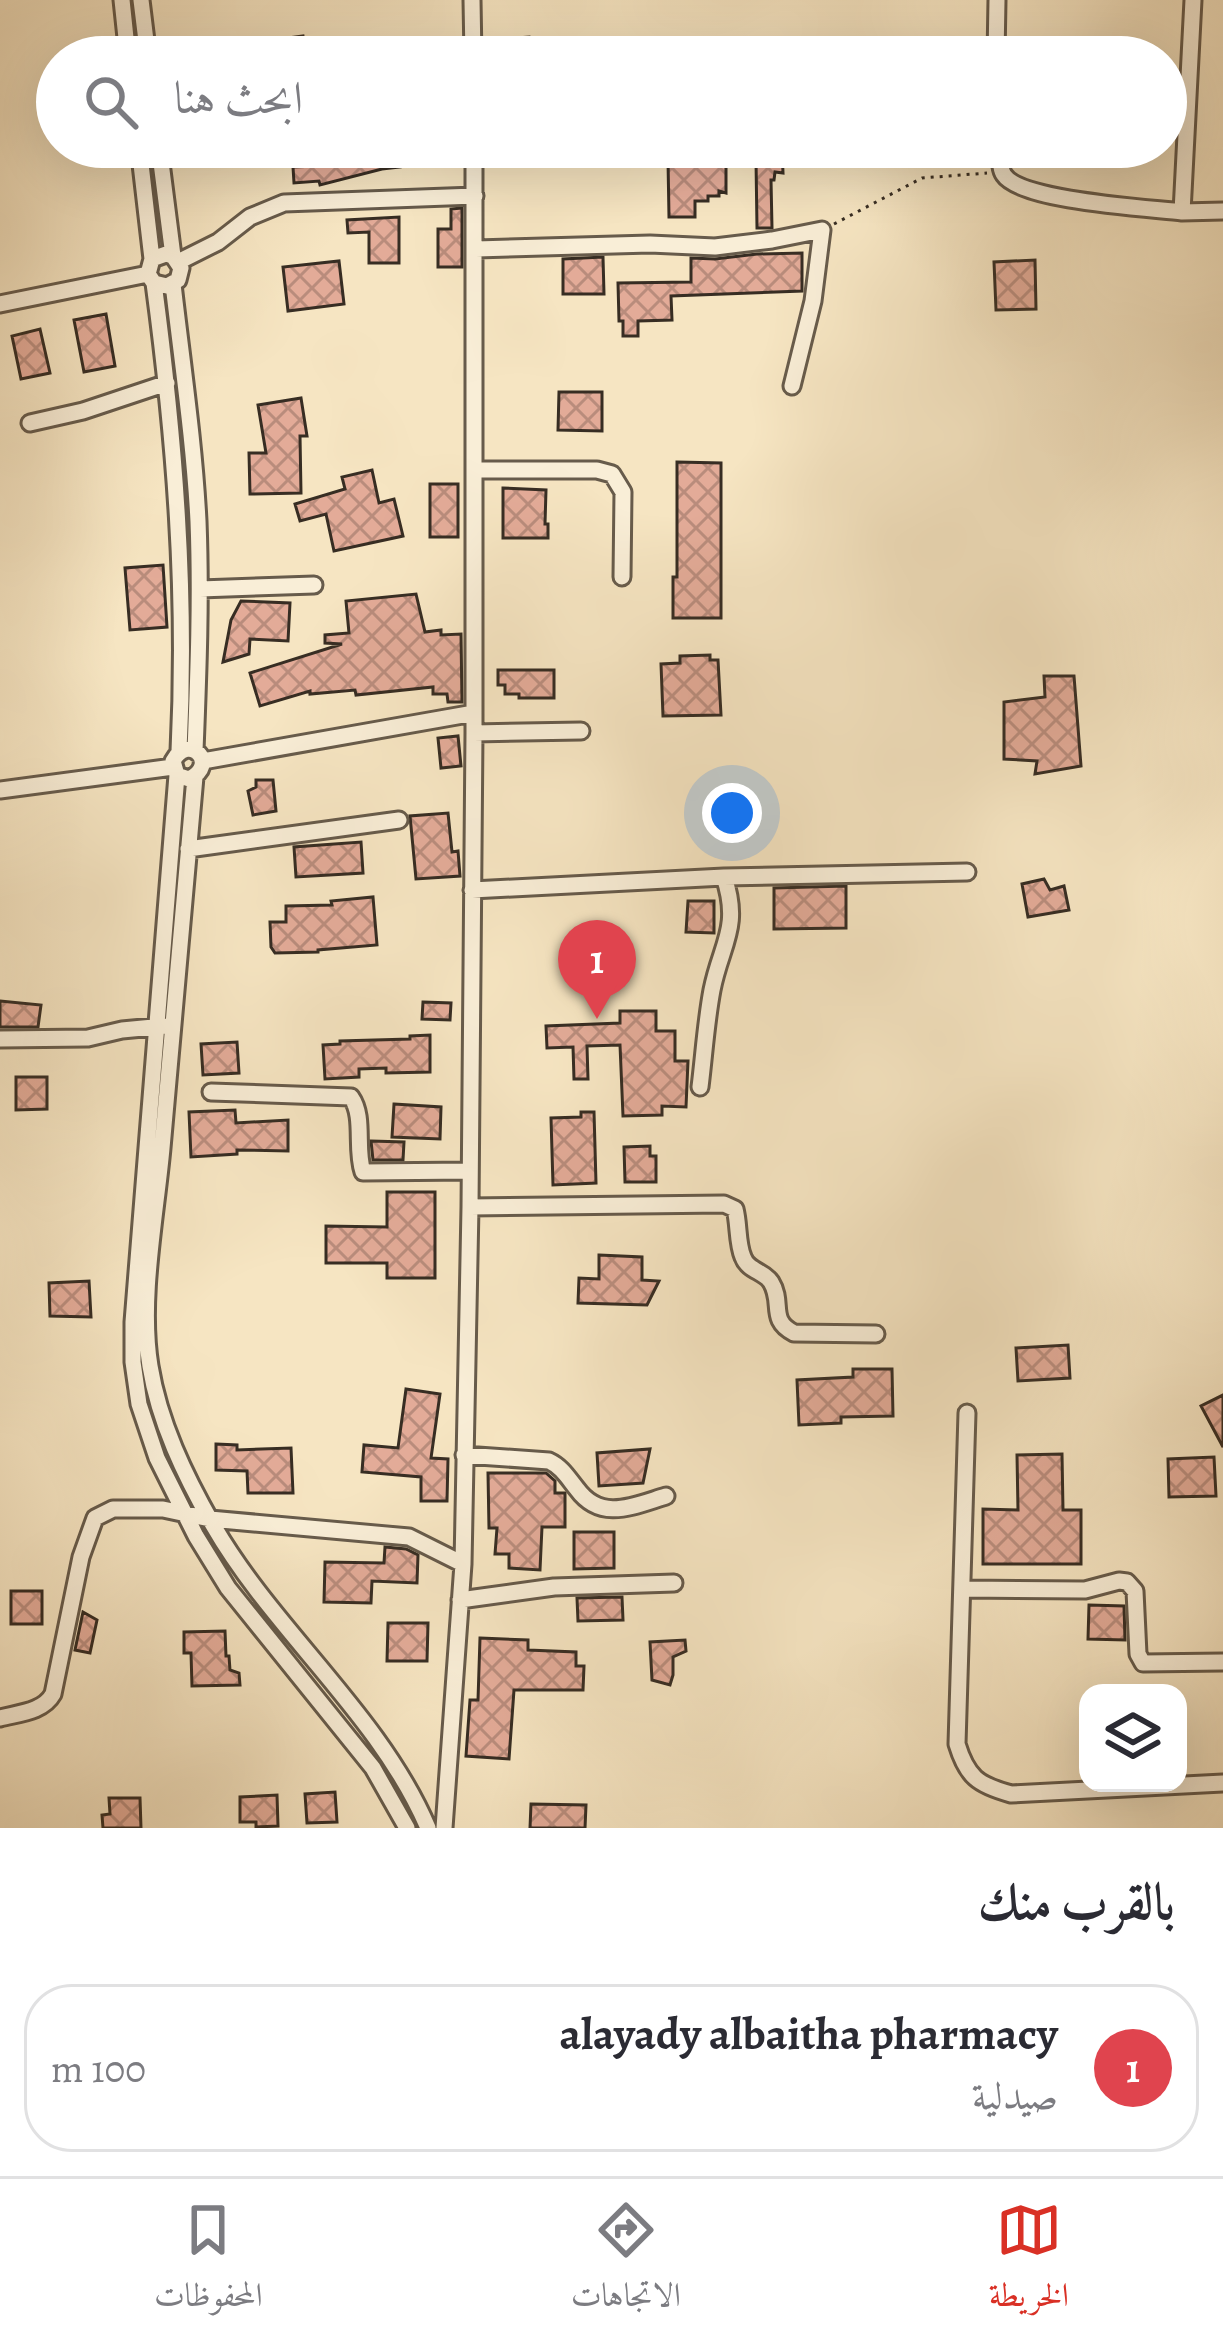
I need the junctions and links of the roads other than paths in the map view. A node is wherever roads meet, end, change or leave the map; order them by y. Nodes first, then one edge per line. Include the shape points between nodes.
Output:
1 (122, 0) edge
2 (141, 0) edge
3 (472, 0) edge
4 (998, 0) edge
5 (1193, 0) edge
6 (126, 36) edge
7 (145, 36) edge
8 (473, 36) edge
9 (997, 36) edge
10 (1187, 116) edge
11 (141, 168) edge
12 (162, 168) edge
13 (474, 168) edge
14 (1001, 168) edge
15 (1184, 168) edge
16 (475, 196) junction
17 (1182, 212) junction
18 (1223, 212) edge
19 (476, 249) junction
20 (176, 259) junction
21 (151, 272) junction
22 (173, 284) junction
23 (0, 304) edge
24 (167, 383) junction
25 (792, 386) dead end
26 (30, 423) dead end
27 (475, 470) junction
28 (190, 549) junction
29 (622, 577) dead end
30 (314, 585) dead end
31 (200, 590) junction
32 (474, 712) junction
33 (581, 731) dead end
34 (474, 733) junction
35 (185, 761) junction
36 (0, 790) edge
37 (400, 820) dead end
38 (188, 849) junction
39 (967, 872) dead end
40 (724, 877) junction
41 (472, 890) junction
42 (164, 1026) junction
43 (0, 1039) edge
44 (700, 1087) dead end
45 (211, 1092) dead end
46 (470, 1171) junction
47 (470, 1207) junction
48 (876, 1334) dead end
49 (968, 1413) dead end
50 (464, 1455) junction
51 (666, 1496) dead end
52 (185, 1514) junction
53 (210, 1519) junction
54 (463, 1564) junction
55 (674, 1583) dead end
56 (962, 1589) junction
57 (460, 1600) junction
58 (1223, 1662) edge
59 (0, 1718) edge
60 (1223, 1783) edge
61 (407, 1828) edge
62 (428, 1828) edge
63 (444, 1828) edge

1 - 6 street
2 - 7 street
3 - 8 street
4 - 9 street
5 - 10 street
11 - 21 street
12 - 20 street
13 - 16 street
14 - 17 street via 1039,195
15 - 17 street
16 - 19 street
16 - 20 street via 284,203
17 - 18 street
19 - 25 street via 715,247 822,230
19 - 27 street
20 - 21 street via 166,254
20 - 22 street
21 - 22 street via 160,286
21 - 23 street
21 - 24 street
22 - 28 street via 190,429
24 - 26 street
24 - 28 street
27 - 29 street via 612,474 622,492
27 - 32 street
28 - 31 street
28 - 35 street
30 - 31 street
31 - 35 street
32 - 34 street
32 - 35 street
33 - 34 street
34 - 41 street
35 - 36 street
35 - 38 street via 189,779 195,777
35 - 42 street
37 - 38 street
38 - 42 street
39 - 40 street
40 - 41 street
40 - 44 street via 731,930 712,989
41 - 46 street
42 - 43 street
42 - 52 street via 133,1362 146,1428
42 - 53 street via 149,1364 166,1431
45 - 46 street via 351,1097 363,1172
46 - 47 street
47 - 48 street via 724,1204 735,1209 743,1258 770,1280 784,1328
47 - 50 street
49 - 56 street
50 - 51 street via 549,1461 593,1505 616,1511
50 - 54 street
52 - 53 street
52 - 59 street via 113,1509 95,1518 53,1694 41,1708
52 - 61 street via 228,1588 373,1768
53 - 54 street via 409,1537
53 - 62 street via 238,1568 412,1792
54 - 57 street
55 - 57 street
56 - 58 street via 1085,1590 1127,1582 1144,1663
56 - 60 street via 957,1744 973,1778 1011,1794
57 - 63 street

